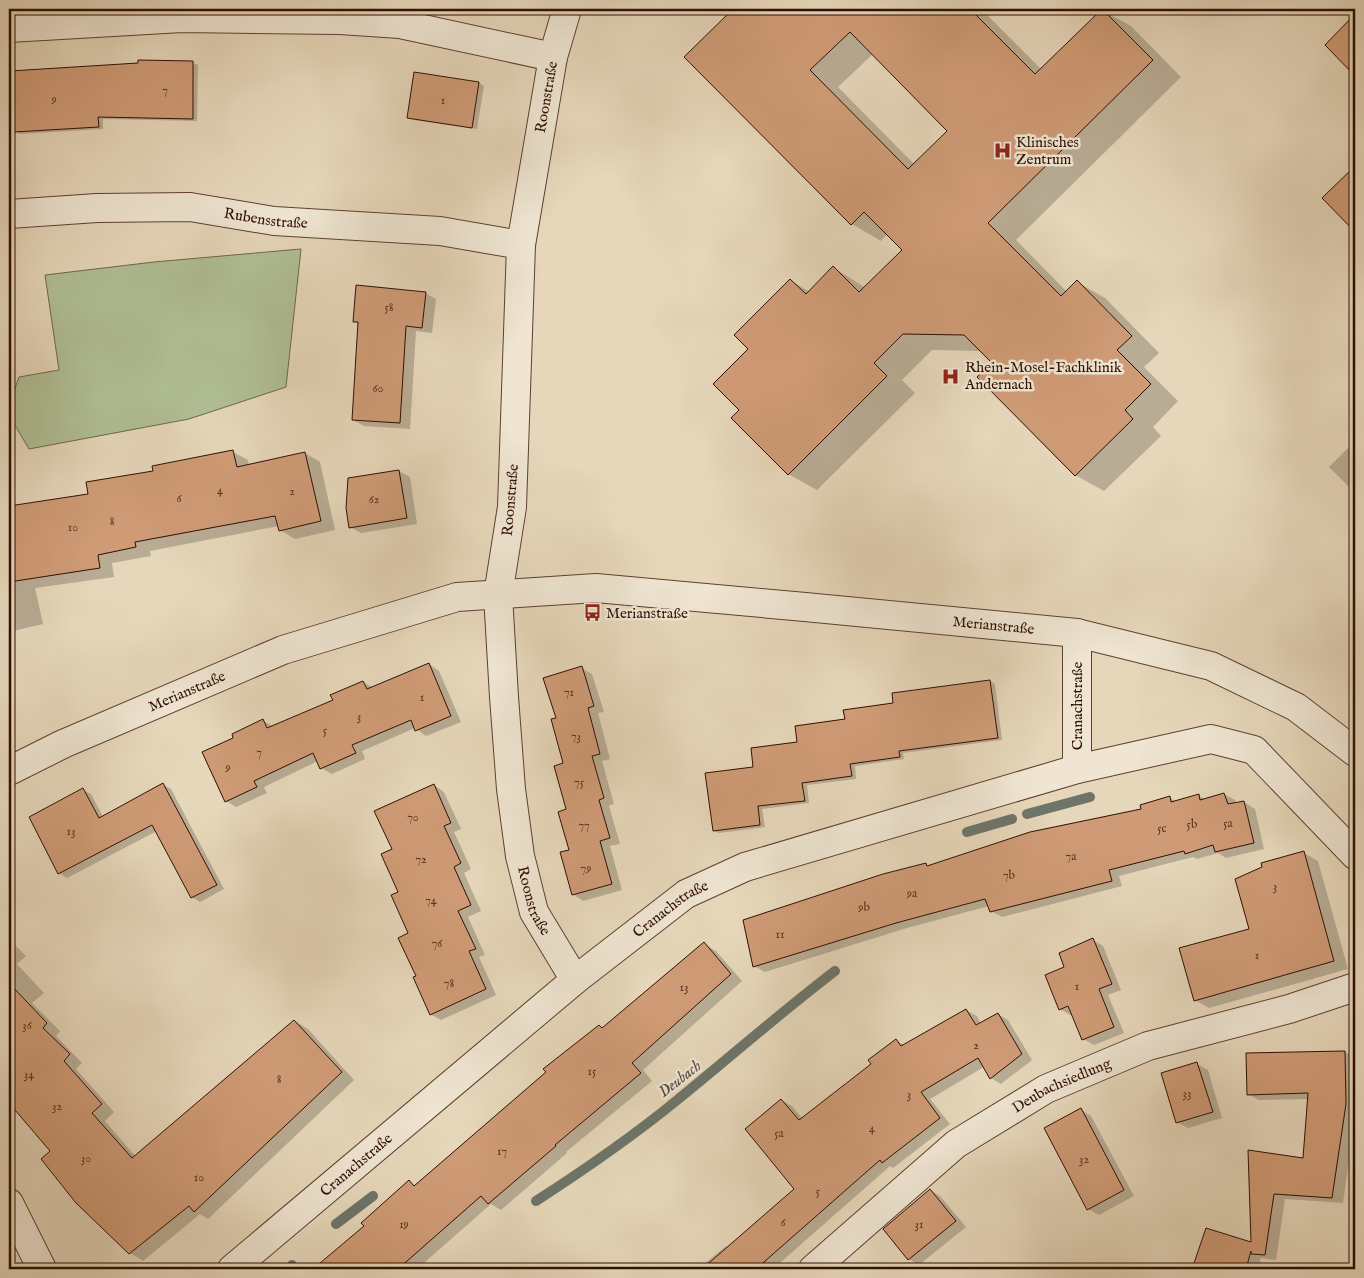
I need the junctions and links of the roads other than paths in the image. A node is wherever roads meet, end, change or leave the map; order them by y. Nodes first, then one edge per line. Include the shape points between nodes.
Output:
1 (567, 9) edge
2 (9, 28) edge
3 (553, 57) junction
4 (9, 214) edge
5 (521, 245) junction
6 (498, 595) junction
7 (1077, 633) junction
8 (1355, 752) edge
9 (1077, 769) junction
10 (9, 771) edge
11 (1355, 855) edge
12 (575, 980) junction
13 (1355, 987) edge
14 (9, 1203) edge
15 (42, 1269) edge
16 (232, 1269) edge
17 (813, 1269) edge

1 - 3 street, Roonstraße
2 - 3 street via 182,18 340,20 400,24
3 - 5 street, Roonstraße
4 - 5 street, Rubensstraße via 97,208 190,207 274,221 440,232
5 - 6 street, Roonstraße via 512,507
6 - 7 street, Merianstraße via 596,588
6 - 10 street, Merianstraße via 457,598 283,650 63,744
6 - 12 street, Roonstraße via 509,762 520,856 534,912
7 - 8 street, Merianstraße via 1211,666 1296,707
7 - 9 street, Cranachstraße
9 - 11 street via 1211,739 1254,750
9 - 12 street, Cranachstraße via 745,867 686,894
12 - 16 street, Cranachstraße
13 - 17 street, Deubachsiedlung via 1289,1009 1148,1046 1046,1089 956,1144
14 - 15 street

